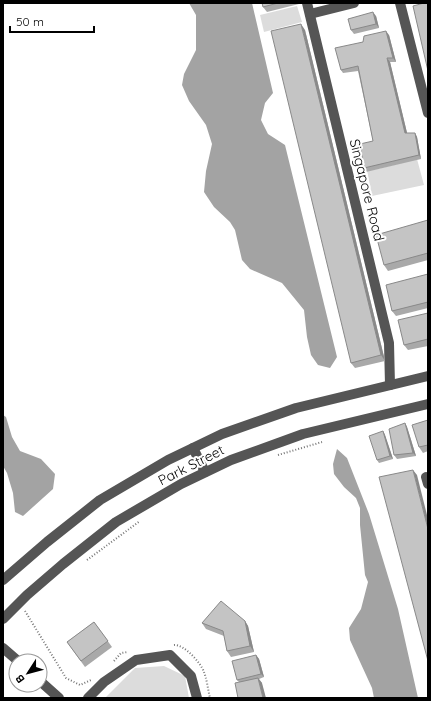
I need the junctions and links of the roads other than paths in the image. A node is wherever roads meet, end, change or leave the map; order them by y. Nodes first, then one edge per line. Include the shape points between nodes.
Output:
1 (307, 3) edge
2 (354, 3) edge
3 (400, 3) edge
4 (310, 14) junction
5 (428, 113) edge
6 (428, 376) edge
7 (390, 385) junction
8 (428, 404) edge
9 (194, 448) junction
10 (205, 472) junction
11 (3, 580) edge
12 (3, 619) edge
13 (48, 688) edge
14 (59, 698) edge
15 (88, 698) edge
16 (197, 698) edge

1 - 4 street, Singapore Road
2 - 4 street
3 - 5 street
4 - 7 street, Singapore Road via 381,288 389,342
6 - 7 street, Park Street
7 - 9 street, Park Street via 296,408 222,434
8 - 10 street, Park Street via 303,434
9 - 10 street
9 - 11 street, Park Street via 168,460 100,500
10 - 12 street, Park Street via 116,522 37,586
13 - 14 street
15 - 16 street via 104,682 136,660 170,655 192,676

